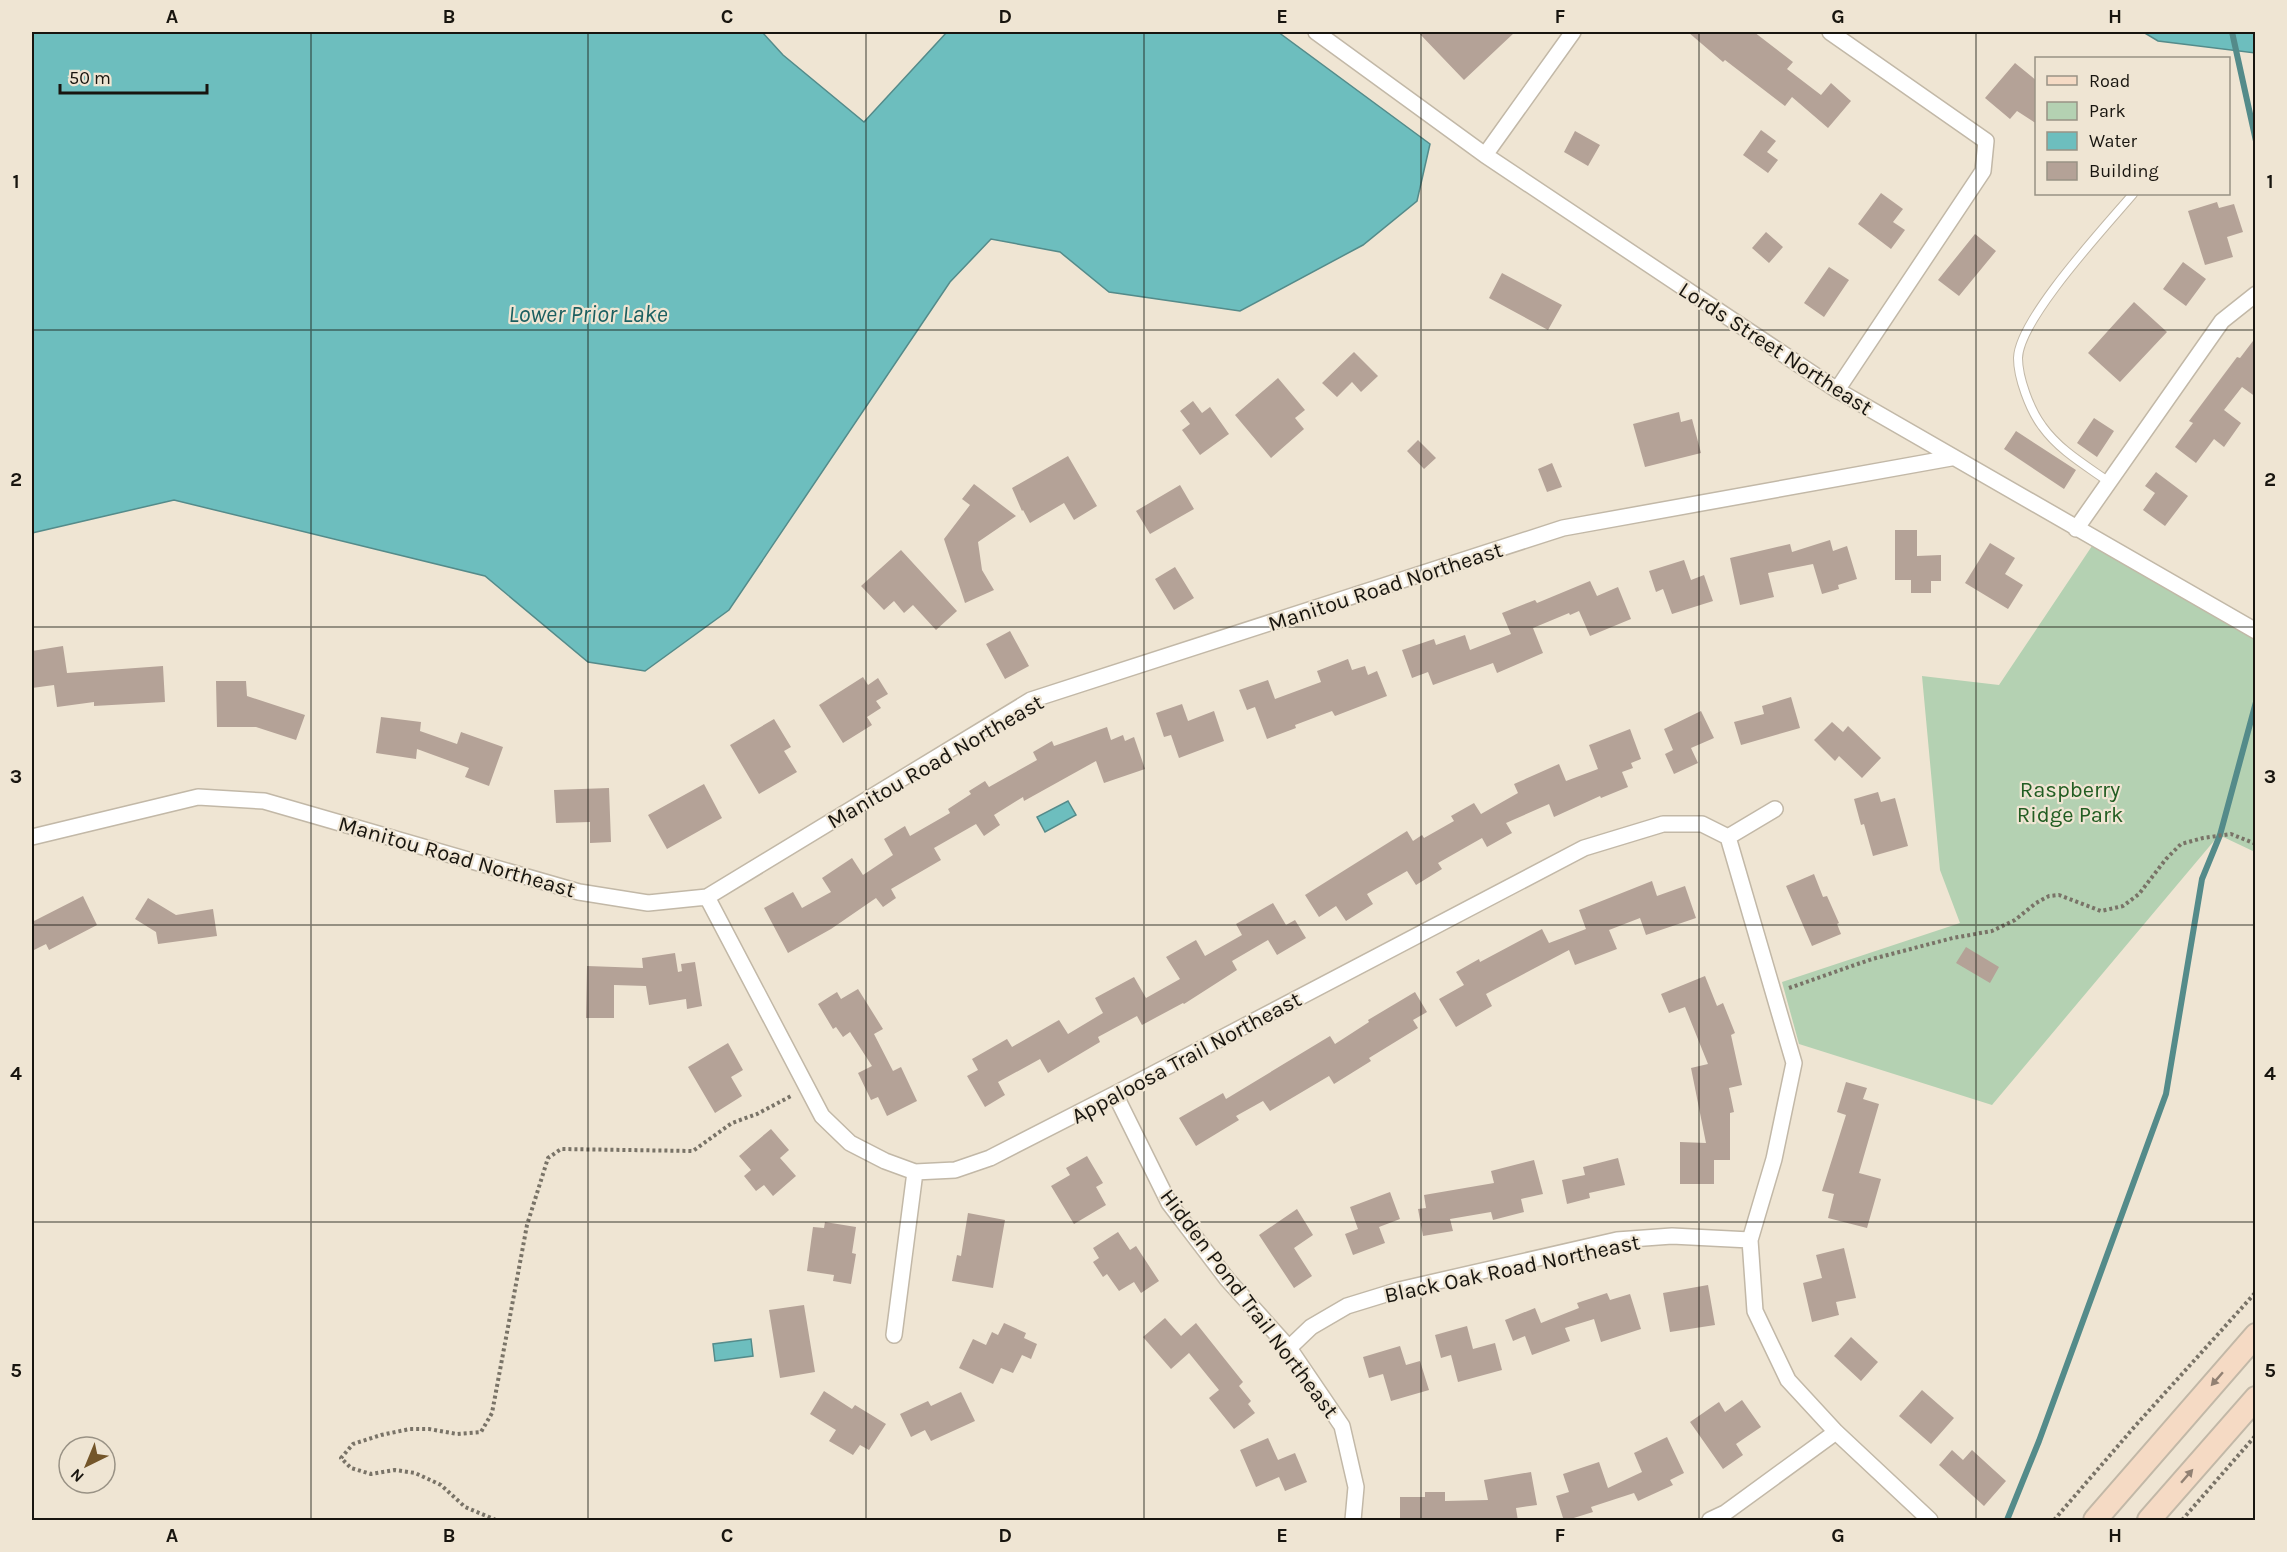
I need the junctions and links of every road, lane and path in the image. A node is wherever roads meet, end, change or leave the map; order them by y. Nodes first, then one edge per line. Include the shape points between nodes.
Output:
1 (1316, 32) edge
2 (1573, 32) edge
3 (1830, 32) edge
4 (1485, 155) junction
5 (2132, 195) edge
6 (2256, 294) edge
7 (1837, 390) junction
8 (1952, 458) junction
9 (2109, 482) junction
10 (2076, 529) junction
11 (2256, 631) edge
12 (1775, 809) dead end
13 (32, 837) edge
14 (1728, 837) junction
15 (2256, 844) edge
16 (707, 897) junction
17 (1773, 993) junction
18 (806, 1088) junction
19 (1115, 1094) junction
20 (915, 1172) junction
21 (1750, 1240) junction
22 (2256, 1292) edge
23 (894, 1335) dead end
24 (2256, 1335) edge
25 (1289, 1348) junction
26 (2256, 1398) edge
27 (1836, 1432) junction
28 (2256, 1435) edge
29 (496, 1521) edge
30 (1353, 1521) edge
31 (1710, 1521) edge
32 (1930, 1521) edge
33 (2054, 1521) edge
34 (2095, 1521) edge
35 (2149, 1521) edge
36 (2181, 1521) edge

1 - 4 street, Lords Street Northeast
2 - 4 street
3 - 7 street via 1986,141 1983,171
4 - 7 street, Lords Street Northeast
5 - 9 lane via 2043,302 2018,356 2021,383 2041,425 2063,449
6 - 9 street via 2222,321
7 - 8 street, Lords Street Northeast
8 - 10 street, Lords Street Northeast
8 - 16 street, Manitou Road Northeast via 1563,528 1032,700
9 - 10 street
10 - 11 street, Lords Street Northeast
12 - 14 street
13 - 16 street, Manitou Road Northeast via 198,797 264,801 579,892 648,903
14 - 17 street
14 - 19 street, Appaloosa Trail Northeast via 1702,824 1664,824 1584,848
15 - 17 path via 2231,834 2181,844 2139,894 2123,906 2102,911 2059,895 2049,896 1992,931 1872,960
16 - 18 street, Appaloosa Trail Northeast
17 - 21 street via 1794,1063 1774,1159
18 - 20 street, Appaloosa Trail Northeast via 822,1116 850,1143
18 - 29 path via 732,1123 693,1150 561,1149 548,1158 527,1225 492,1413 481,1432 457,1434 410,1429 353,1444 341,1458 351,1468 371,1474 395,1470 415,1473 441,1485 465,1507
19 - 20 street, Appaloosa Trail Northeast via 990,1158 955,1170
19 - 25 street, Hidden Pond Trail Northeast via 1169,1203 1227,1279
20 - 23 street
21 - 25 street, Black Oak Road Northeast via 1672,1236 1617,1240 1400,1290 1347,1306 1311,1327
21 - 27 street via 1755,1311 1788,1380
22 - 33 path
24 -> 34 main road
25 - 30 street, Hidden Pond Trail Northeast via 1342,1426 1356,1487
35 -> 26 main road
27 - 31 street
27 - 32 street
28 - 36 path

